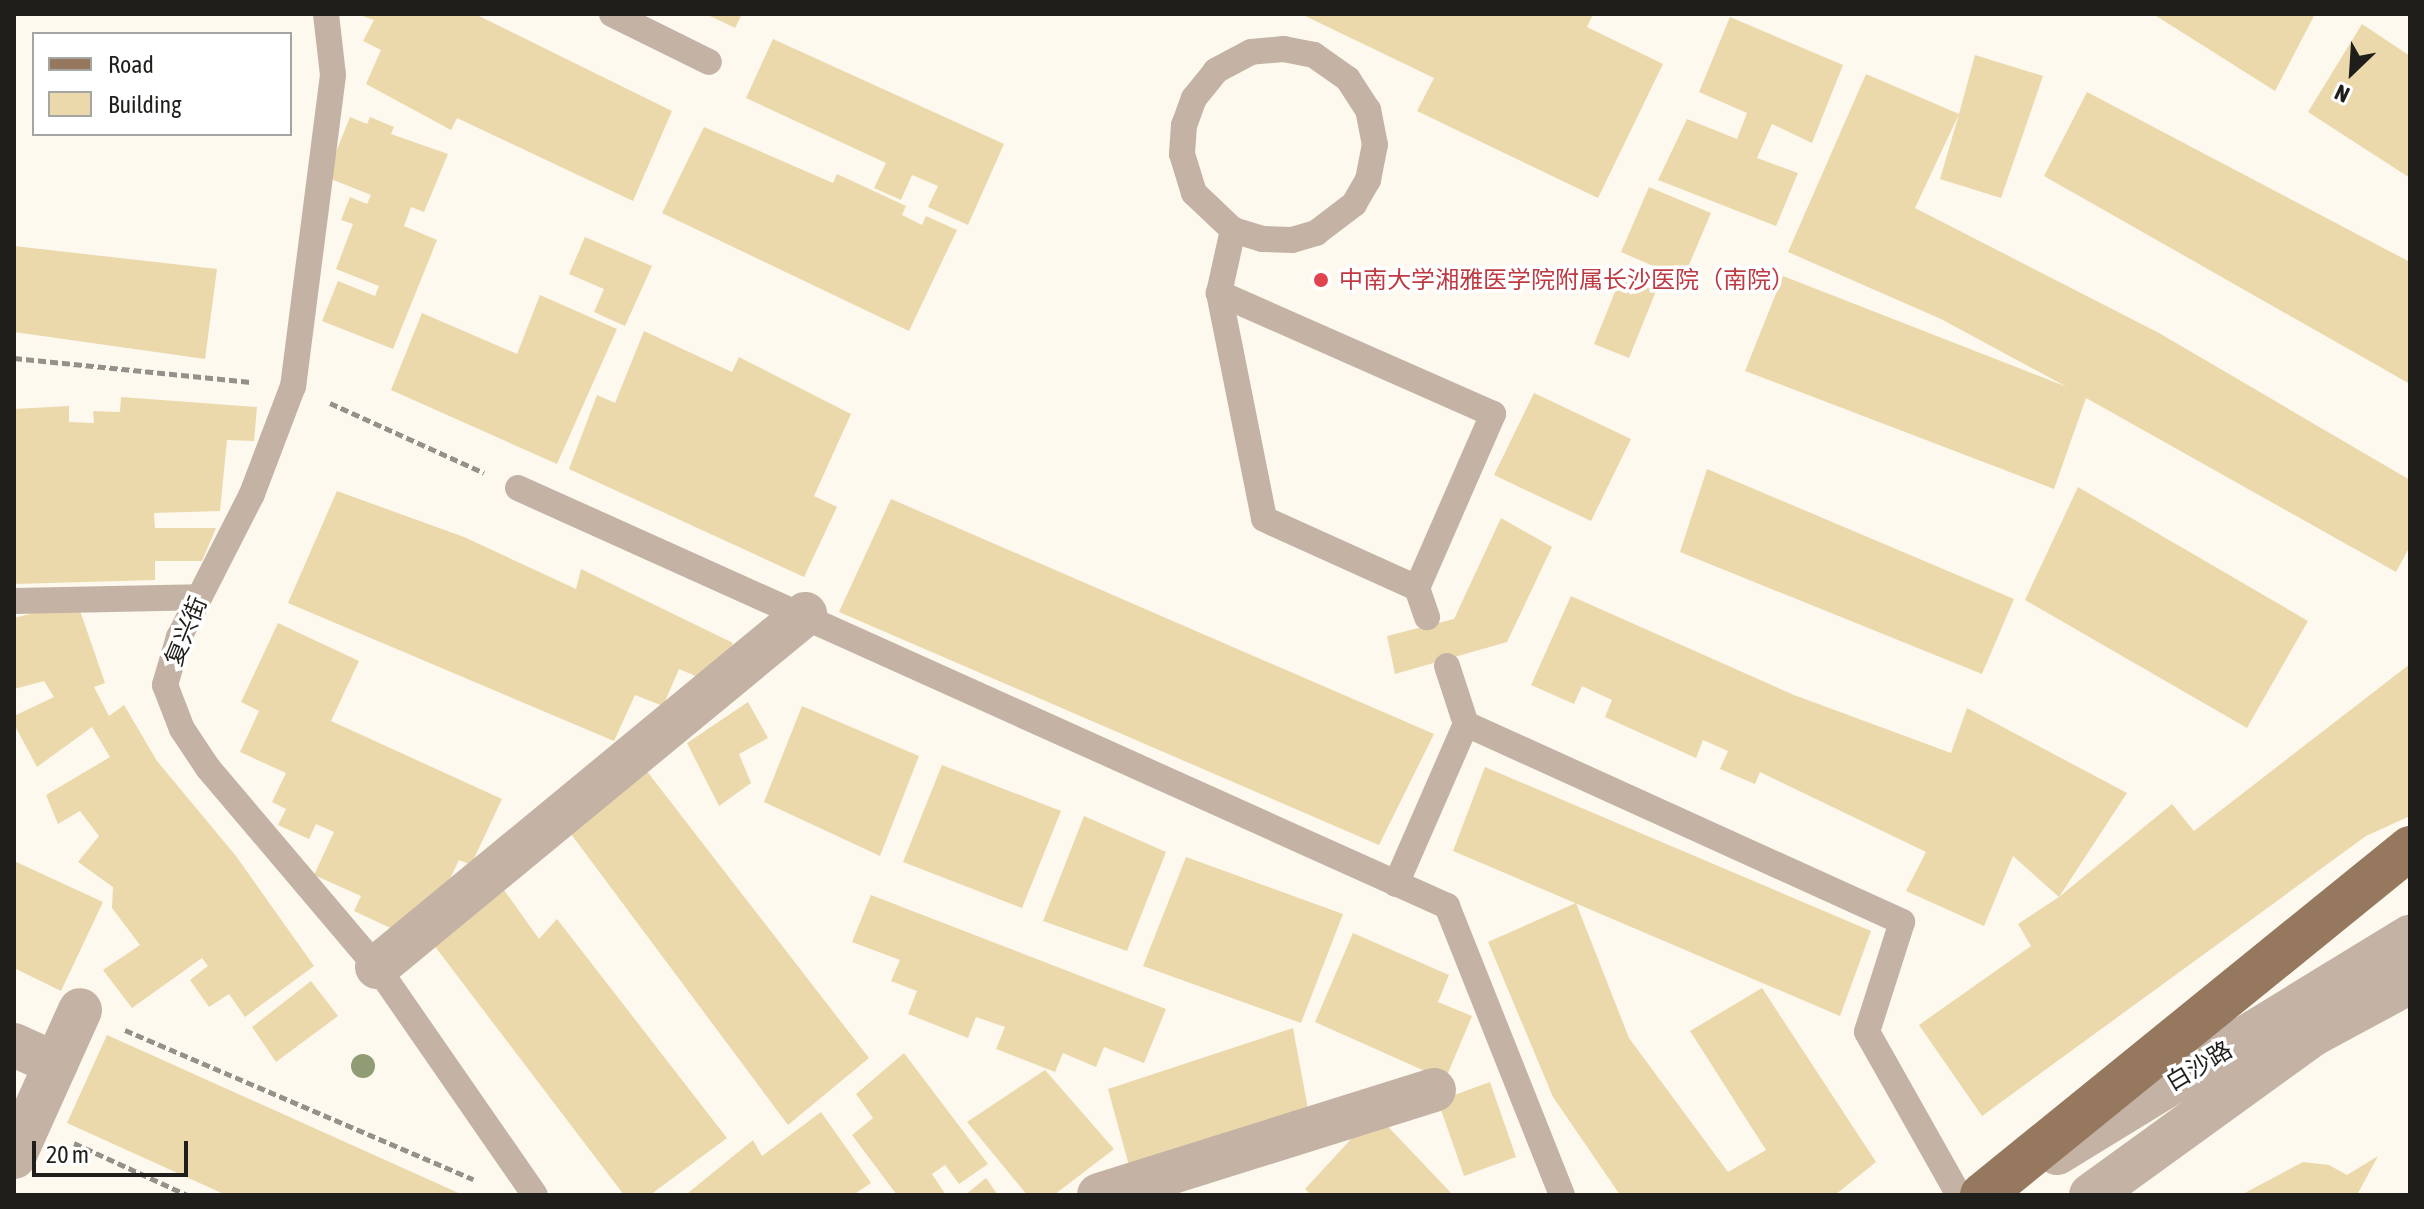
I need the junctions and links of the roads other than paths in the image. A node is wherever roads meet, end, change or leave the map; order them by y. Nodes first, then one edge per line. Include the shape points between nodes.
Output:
1 (326, 14) edge
2 (612, 14) edge
3 (709, 62) dead end
4 (1233, 230) junction
5 (1219, 293) junction
6 (518, 488) road end
7 (1417, 588) junction
8 (198, 597) junction
9 (14, 601) edge
10 (805, 614) junction
11 (1427, 617) dead end
12 (1447, 666) dead end
13 (1466, 724) junction
14 (2410, 848) edge
15 (1396, 884) junction
16 (2410, 937) edge
17 (377, 967) junction
18 (2410, 982) edge
19 (80, 1010) road end
20 (14, 1045) edge
21 (56, 1064) junction
22 (1434, 1090) dead end
23 (22, 1140) edge
24 (535, 1195) edge
25 (1099, 1195) edge
26 (1562, 1195) edge
27 (1959, 1195) edge
28 (1985, 1195) edge
29 (2091, 1195) edge

1 - 8 lane, 复兴街 via 333,75 293,386 252,494
2 - 3 lane
4 - 4 lane via 1262,239 1292,240 1316,233 1354,204 1368,180 1375,145 1368,110 1348,79 1314,55 1284,49 1251,52 1216,71 1194,98 1184,125 1182,154 1194,193
4 - 5 lane
5 - 7 lane via 1264,519
5 - 7 lane via 1493,414
6 - 10 lane
7 - 11 lane
8 - 9 lane
8 - 17 lane, 复兴街 via 165,685 182,729
10 - 15 lane
10 - 17 street
12 - 13 lane
13 - 15 lane
13 - 27 lane via 1902,922 1867,1032
14 - 28 main road
15 - 26 lane via 1447,906
16 - 28 street, 白沙路
17 - 24 lane, 复兴街
18 - 29 street, 白沙路 via 2312,1035
19 - 21 street
20 - 21 street
21 - 23 street
22 - 25 street

